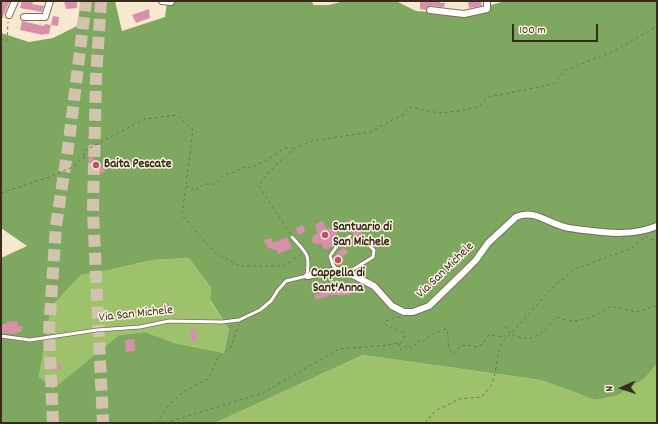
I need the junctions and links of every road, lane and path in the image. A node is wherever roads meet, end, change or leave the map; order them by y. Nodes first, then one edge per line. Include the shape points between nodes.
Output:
1 (15, 1) edge
2 (50, 1) edge
3 (162, 1) edge
4 (170, 1) edge
5 (487, 1) edge
6 (430, 10) dead end
7 (9, 15) joint
8 (24, 17) dead end
9 (657, 28) edge
10 (1, 39) edge
11 (296, 148) junction
12 (186, 186) junction
13 (1, 193) edge
14 (657, 226) edge
15 (637, 231) junction
16 (350, 236) dead end
17 (645, 236) junction
18 (292, 237) joint
19 (363, 240) dead end
20 (657, 242) edge
21 (305, 252) junction
22 (337, 270) junction
23 (349, 273) junction
24 (308, 276) junction
25 (657, 306) edge
26 (404, 312) junction
27 (239, 320) junction
28 (505, 326) dead end
29 (511, 334) junction
30 (1, 336) edge
31 (506, 337) junction
32 (400, 343) junction
33 (157, 423) edge
34 (165, 423) edge
35 (425, 423) edge

1 - 7 street
2 - 8 street via 45,17
3 - 4 street
5 - 6 street via 487,9 464,14
7 - 10 path via 7,41
9 - 11 path via 614,51 566,70 553,84 490,97 478,107 459,111 439,113 409,107 404,114 370,132 312,141
11 - 12 path via 285,148 264,162 224,175 216,184 204,184 194,191
11 - 18 path via 279,162 258,186
12 - 13 path via 192,130 177,115 145,119 84,151 86,158 81,158 75,166
12 - 21 path via 182,215 215,253 240,266 284,266
14 - 15 street, Via San Michele
15 - 17 path
15 - 26 street, Via San Michele via 607,233 565,227 537,216 520,215 488,243 476,260 429,306 413,312
16 - 22 lane via 337,246 330,256
17 - 20 path
17 - 29 path via 632,248 575,270 553,287
18 - 21 lane
19 - 23 lane via 374,250 373,257
21 - 24 lane via 309,261
22 - 23 street, Via San Michele
22 - 24 street, Via San Michele
23 - 26 street, Via San Michele via 374,286 392,306
24 - 27 lane, Via San Michele via 286,281 271,302
25 - 29 path via 635,312 611,306 600,314 572,321 556,317 547,329 531,339 520,339
26 - 32 path via 403,316 386,320 385,324 404,333
27 - 30 lane, Via San Michele via 169,322 30,340
27 - 33 path via 231,347 218,358 209,378 184,392 169,405
28 - 29 path
29 - 31 path
31 - 32 path via 489,335 478,347 461,346 453,354 449,350 446,329 423,342 420,340 412,348 408,345 401,350
31 - 35 path via 491,385 481,397 459,399 435,411
32 - 34 path via 339,349 263,393

